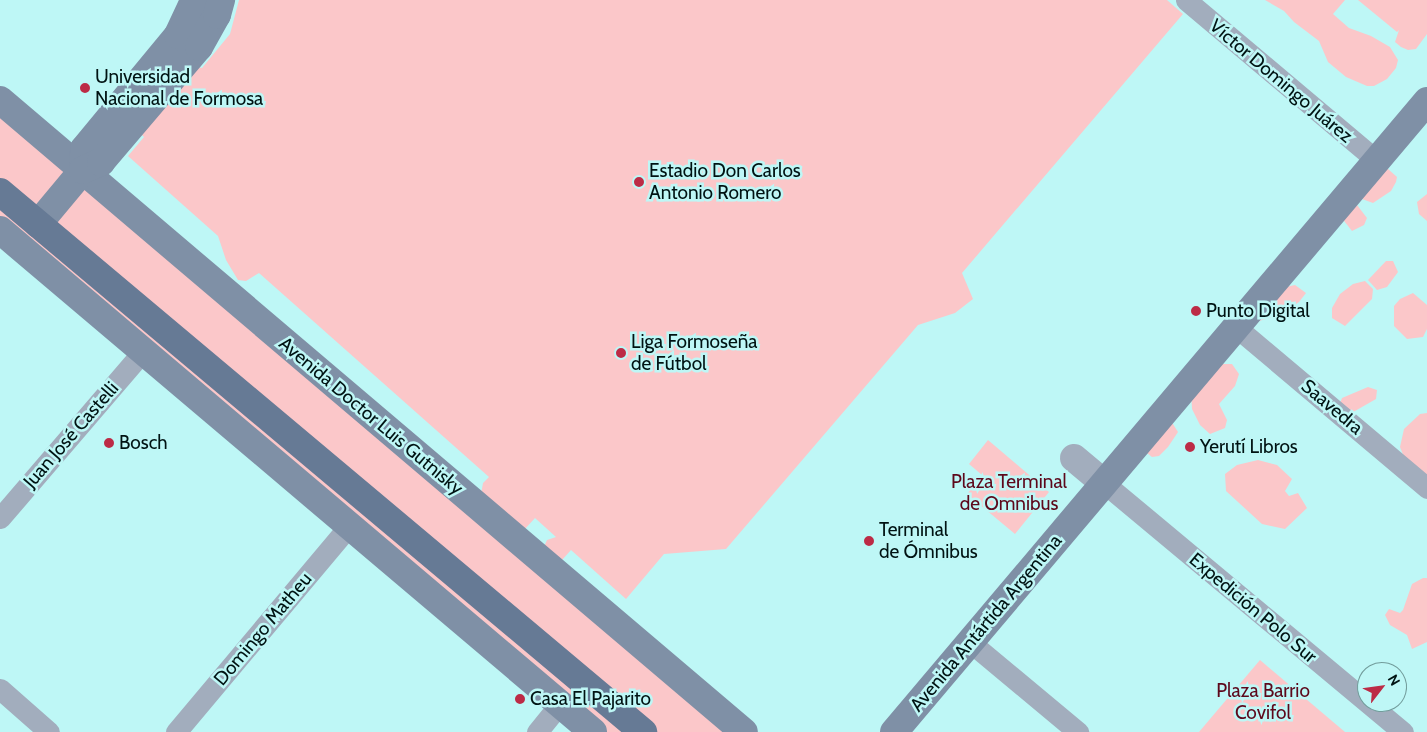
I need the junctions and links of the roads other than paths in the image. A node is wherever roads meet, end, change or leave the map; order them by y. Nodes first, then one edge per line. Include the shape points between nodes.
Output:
1 (194, 0) edge
2 (221, 0) edge
3 (1186, 0) edge
4 (0, 100) edge
5 (1427, 101) edge
6 (1376, 161) junction
7 (83, 170) junction
8 (0, 192) edge
9 (38, 224) junction
10 (0, 230) edge
11 (1236, 327) junction
12 (143, 351) junction
13 (1074, 458) dead end
14 (1104, 483) junction
15 (1427, 488) edge
16 (0, 518) edge
17 (350, 526) junction
18 (970, 642) junction
19 (0, 689) edge
20 (560, 704) junction
21 (49, 732) edge
22 (176, 732) edge
23 (537, 732) edge
24 (593, 732) edge
25 (643, 732) edge
26 (744, 732) edge
27 (894, 732) edge
28 (1078, 732) edge
29 (1403, 732) edge

1 - 7 main road via 178,35 84,149
2 - 7 main road via 200,47 101,162
3 - 6 street, Víctor Domingo Juárez
4 - 7 main road, Avenida Doctor Luis Gutnisky
5 - 6 main road, Avenida Antártida Argentina
6 - 11 main road, Avenida Antártida Argentina
7 - 9 main road
7 - 26 main road, Avenida Doctor Luis Gutnisky
8 - 9 main road
9 - 25 main road
10 - 12 main road
11 - 14 main road, Avenida Antártida Argentina
11 - 15 street, Saavedra
12 - 16 street, Juan José Castelli
12 - 17 main road
13 - 14 street
14 - 18 main road, Avenida Antártida Argentina
14 - 29 street, Expedición Polo Sur
17 - 20 main road
17 - 22 street, Domingo Matheu
18 - 27 main road, Avenida Antártida Argentina
18 - 28 street
19 - 21 street
20 - 23 street
20 - 24 main road

